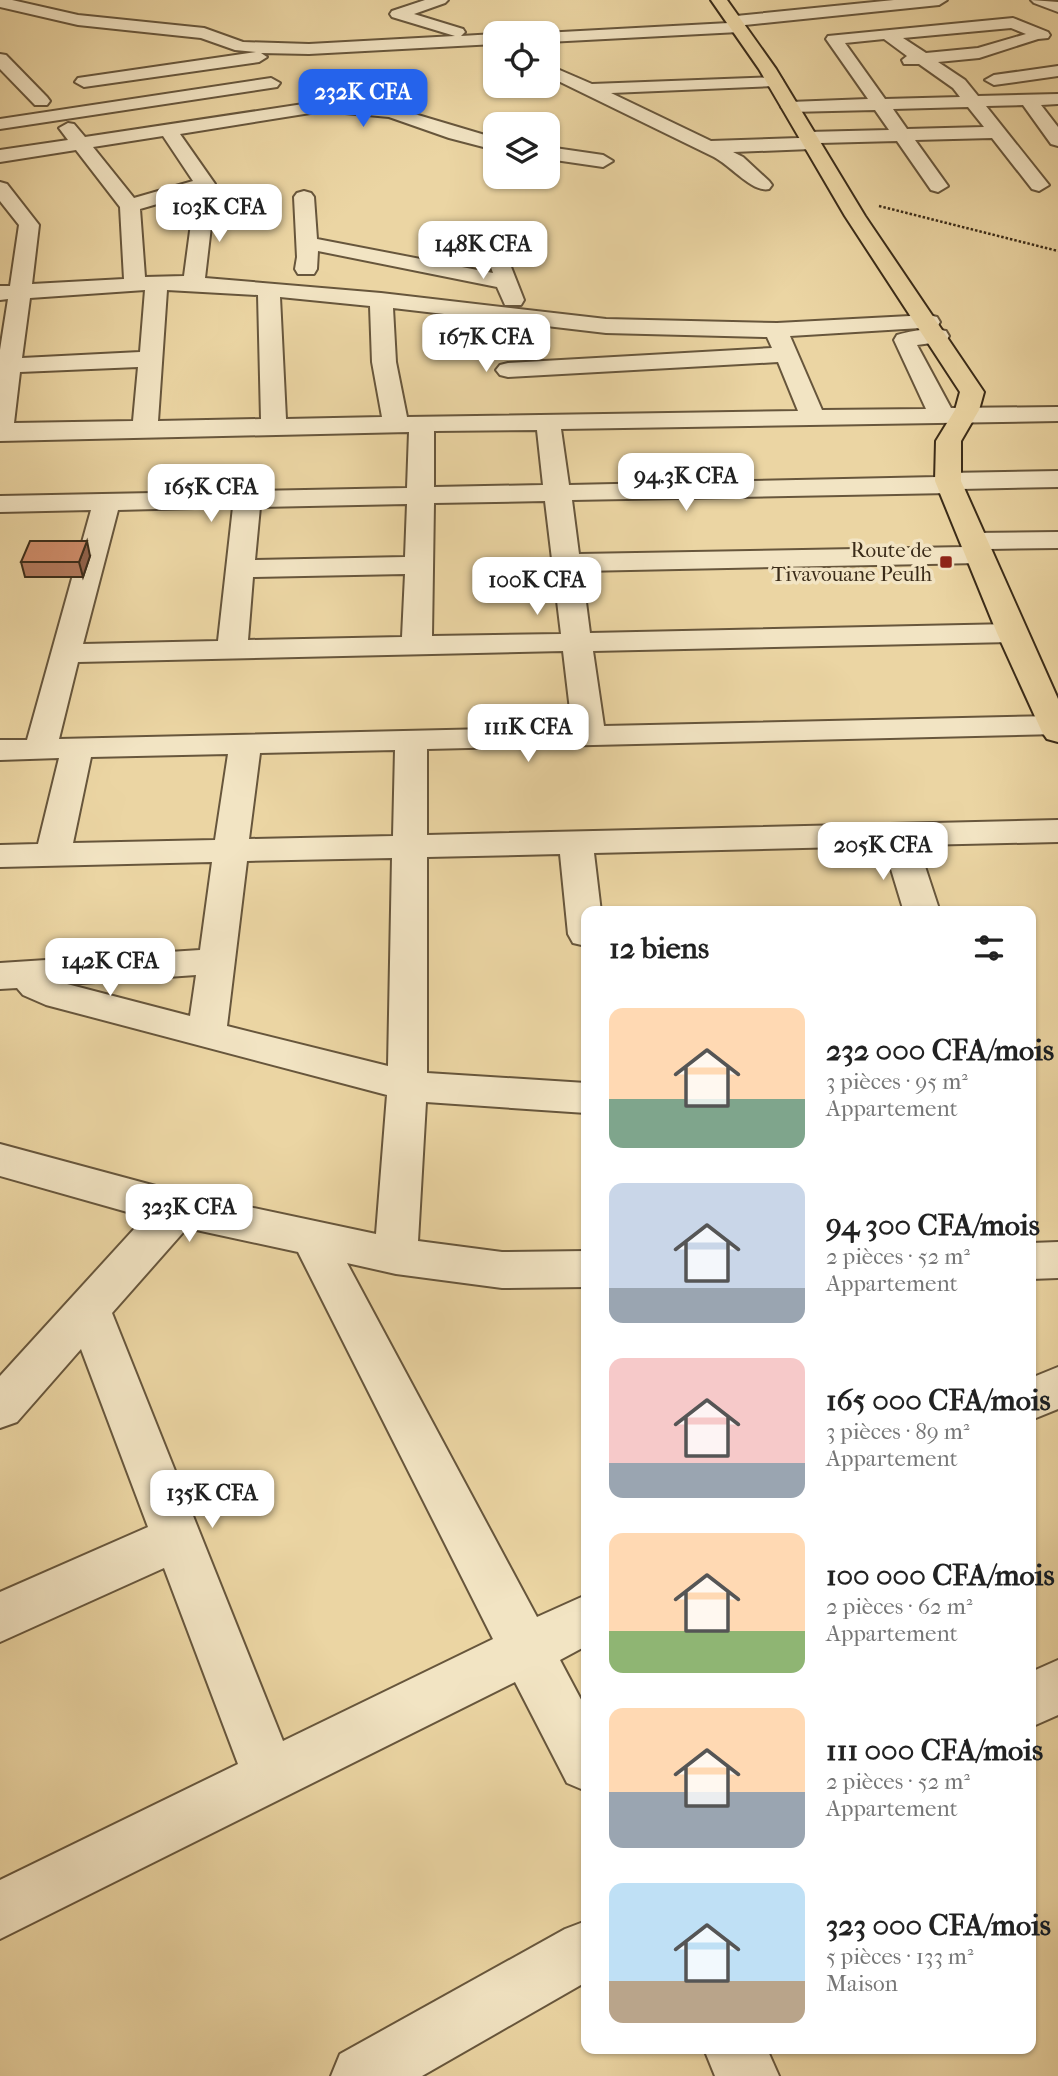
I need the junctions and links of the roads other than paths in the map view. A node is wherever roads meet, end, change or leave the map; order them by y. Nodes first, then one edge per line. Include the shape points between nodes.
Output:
1 (440, 0) edge
2 (719, 0) edge
3 (939, 0) edge
4 (1039, 0) edge
5 (0, 2) edge
6 (1058, 7) edge
7 (38, 10) junction
8 (13, 19) dead end
9 (78, 20) junction
10 (738, 24) junction
11 (928, 30) junction
12 (658, 31) junction
13 (204, 33) junction
14 (885, 33) junction
15 (1050, 34) edge
16 (560, 36) edge
17 (74, 39) dead end
18 (483, 39) edge
19 (483, 41) edge
20 (168, 48) dead end
21 (666, 48) dead end
22 (309, 49) junction
23 (959, 55) junction
24 (144, 57) dead end
25 (0, 59) edge
26 (923, 59) junction
27 (575, 61) dead end
28 (560, 62) edge
29 (853, 65) junction
30 (674, 66) dead end
31 (1058, 71) edge
32 (560, 76) edge
33 (774, 81) junction
34 (85, 82) junction
35 (271, 83) dead end
36 (959, 84) junction
37 (589, 90) junction
38 (684, 92) junction
39 (876, 98) junction
40 (1058, 99) edge
41 (41, 101) junction
42 (1028, 101) junction
43 (974, 102) junction
44 (790, 107) junction
45 (58, 115) junction
46 (0, 122) edge
47 (698, 122) dead end
48 (168, 130) junction
49 (998, 132) junction
50 (1056, 134) edge
51 (902, 135) junction
52 (809, 140) junction
53 (483, 141) edge
54 (80, 143) junction
55 (708, 147) junction
56 (560, 155) edge
57 (0, 156) edge
58 (603, 161) dead end
59 (762, 185) dead end
60 (1039, 185) dead end
61 (938, 186) dead end
62 (0, 188) edge
63 (304, 197) dead end
64 (204, 201) dead end
65 (130, 206) junction
66 (488, 230) dead end
67 (307, 243) junction
68 (505, 282) junction
69 (146, 284) junction
70 (194, 284) junction
71 (269, 289) junction
72 (302, 292) junction
73 (10, 293) edge
74 (381, 300) junction
75 (7, 316) edge
76 (520, 316) junction
77 (606, 326) junction
78 (933, 329) junction
79 (777, 330) junction
80 (500, 342) junction
81 (787, 354) junction
82 (151, 359) junction
83 (618, 363) junction
84 (5, 365) edge
85 (631, 401) junction
86 (954, 414) junction
87 (1058, 414) edge
88 (813, 417) junction
89 (519, 422) junction
90 (548, 422) junction
91 (409, 424) junction
92 (274, 426) junction
93 (145, 429) junction
94 (0, 432) edge
95 (1058, 479) edge
96 (949, 483) junction
97 (558, 492) junction
98 (421, 495) junction
99 (247, 499) junction
100 (106, 503) junction
101 (0, 504) edge
102 (1058, 540) edge
103 (976, 548) junction
104 (566, 562) junction
105 (419, 565) junction
106 (242, 569) junction
107 (1012, 633) junction
108 (577, 642) junction
109 (417, 645) junction
110 (232, 649) junction
111 (64, 653) junction
112 (1056, 728) edge
113 (589, 736) junction
114 (411, 740) junction
115 (245, 744) junction
116 (77, 748) junction
117 (40, 749) junction
118 (0, 750) edge
119 (1058, 831) edge
120 (897, 834) junction
121 (576, 844) junction
122 (410, 846) junction
123 (231, 850) junction
124 (53, 854) junction
125 (0, 856) edge
126 (583, 906) edge
127 (920, 906) edge
128 (217, 961) junction
129 (14, 976) edge
130 (208, 1032) junction
131 (407, 1086) junction
132 (581, 1098) edge
133 (0, 1160) edge
134 (178, 1209) junction
135 (312, 1238) junction
136 (396, 1256) junction
137 (1058, 1260) edge
138 (1036, 1261) edge
139 (581, 1269) edge
140 (88, 1309) junction
141 (1058, 1387) edge
142 (1036, 1398) edge
143 (2, 1402) edge
144 (177, 1538) junction
145 (0, 1617) edge
146 (581, 1622) edge
147 (527, 1649) junction
148 (1058, 1686) edge
149 (1036, 1698) edge
150 (581, 1754) edge
151 (270, 1777) junction
152 (0, 1910) edge
153 (581, 1953) edge
154 (737, 2054) edge
155 (362, 2076) edge
156 (748, 2076) edge

1 - 18 street via 398,15
2 - 10 main road
3 - 10 street
4 - 6 street
5 - 7 street
7 - 8 street
7 - 9 street
9 - 13 street
9 - 17 street via 66,27
10 - 12 street
10 - 33 main road
11 - 14 street
11 - 15 street via 1013,23
11 - 23 street
12 - 16 street
12 - 21 street
13 - 20 street
13 - 22 street via 241,47
14 - 26 street
14 - 29 street via 834,39
15 - 23 street
19 - 22 street
22 - 34 street
23 - 26 street
24 - 34 street via 101,66
25 - 41 street
26 - 29 street
26 - 36 street
27 - 28 street
29 - 39 street
30 - 38 street
31 - 36 street
32 - 37 street
33 - 38 street
33 - 44 main road
34 - 41 street
35 - 45 street
36 - 39 street
36 - 43 street
37 - 38 street
37 - 55 street
39 - 43 street
39 - 44 street
39 - 51 street
40 - 42 street
41 - 46 street
42 - 43 street
42 - 50 street
43 - 49 street
44 - 52 main road
45 - 46 street
45 - 54 street
47 - 55 street
48 - 53 street via 323,106 391,112
48 - 54 street
48 - 65 street via 205,184
49 - 51 street
49 - 60 street
51 - 52 street
51 - 61 street
52 - 55 street
52 - 78 main road
54 - 57 street
54 - 65 street
55 - 59 street via 736,161
56 - 58 street
62 - 73 street via 29,226
63 - 67 street
64 - 70 street
65 - 69 street
66 - 68 street
67 - 68 street
67 - 72 street
68 - 76 street
69 - 70 street
69 - 73 street
69 - 82 street
70 - 71 street
71 - 72 street
71 - 92 street
72 - 74 street
73 - 75 street
74 - 80 street
74 - 91 street via 384,362
75 - 84 street
76 - 77 street
76 - 80 street
77 - 79 street
77 - 83 street
78 - 79 street
78 - 86 main road via 972,392 972,400
78 - 86 street via 905,340 905,344
79 - 81 street
80 - 83 street
80 - 89 street
81 - 83 street
81 - 88 street
82 - 84 street
82 - 93 street
83 - 85 street
84 - 94 street
85 - 88 street
85 - 90 street
86 - 87 street
86 - 88 street
86 - 96 main road via 947,451
89 - 90 street
89 - 91 street
90 - 97 street
91 - 92 street
91 - 98 street
92 - 93 street
93 - 94 street
95 - 96 street
96 - 97 street
96 - 103 main road
97 - 98 street
97 - 104 street
98 - 99 street
98 - 105 street
99 - 100 street
99 - 106 street
100 - 101 street
100 - 111 street
102 - 103 street
103 - 104 street
103 - 107 main road
104 - 108 street
105 - 106 street
105 - 109 street
106 - 110 street
107 - 108 street
107 - 112 main road
108 - 109 street
108 - 113 street
109 - 110 street
110 - 111 street
111 - 117 street
112 - 113 street
113 - 114 street
114 - 115 street
114 - 122 street
115 - 116 street
115 - 123 street
116 - 117 street
116 - 124 street
117 - 118 street
119 - 120 street
120 - 121 street
120 - 127 street
121 - 122 street
121 - 126 street
122 - 123 street
122 - 131 street
123 - 124 street
123 - 128 street
124 - 125 street
128 - 129 street
128 - 130 street
129 - 130 street via 59,996
130 - 131 street
131 - 132 street
131 - 136 street
133 - 134 street
134 - 135 street
134 - 140 street
135 - 136 street
135 - 147 street
136 - 139 street via 502,1270
137 - 138 street
140 - 143 street
140 - 144 street
141 - 142 street
144 - 145 street
144 - 151 street
146 - 147 street
147 - 150 street
147 - 151 street
148 - 149 street
151 - 152 street
153 - 155 street
154 - 156 street

